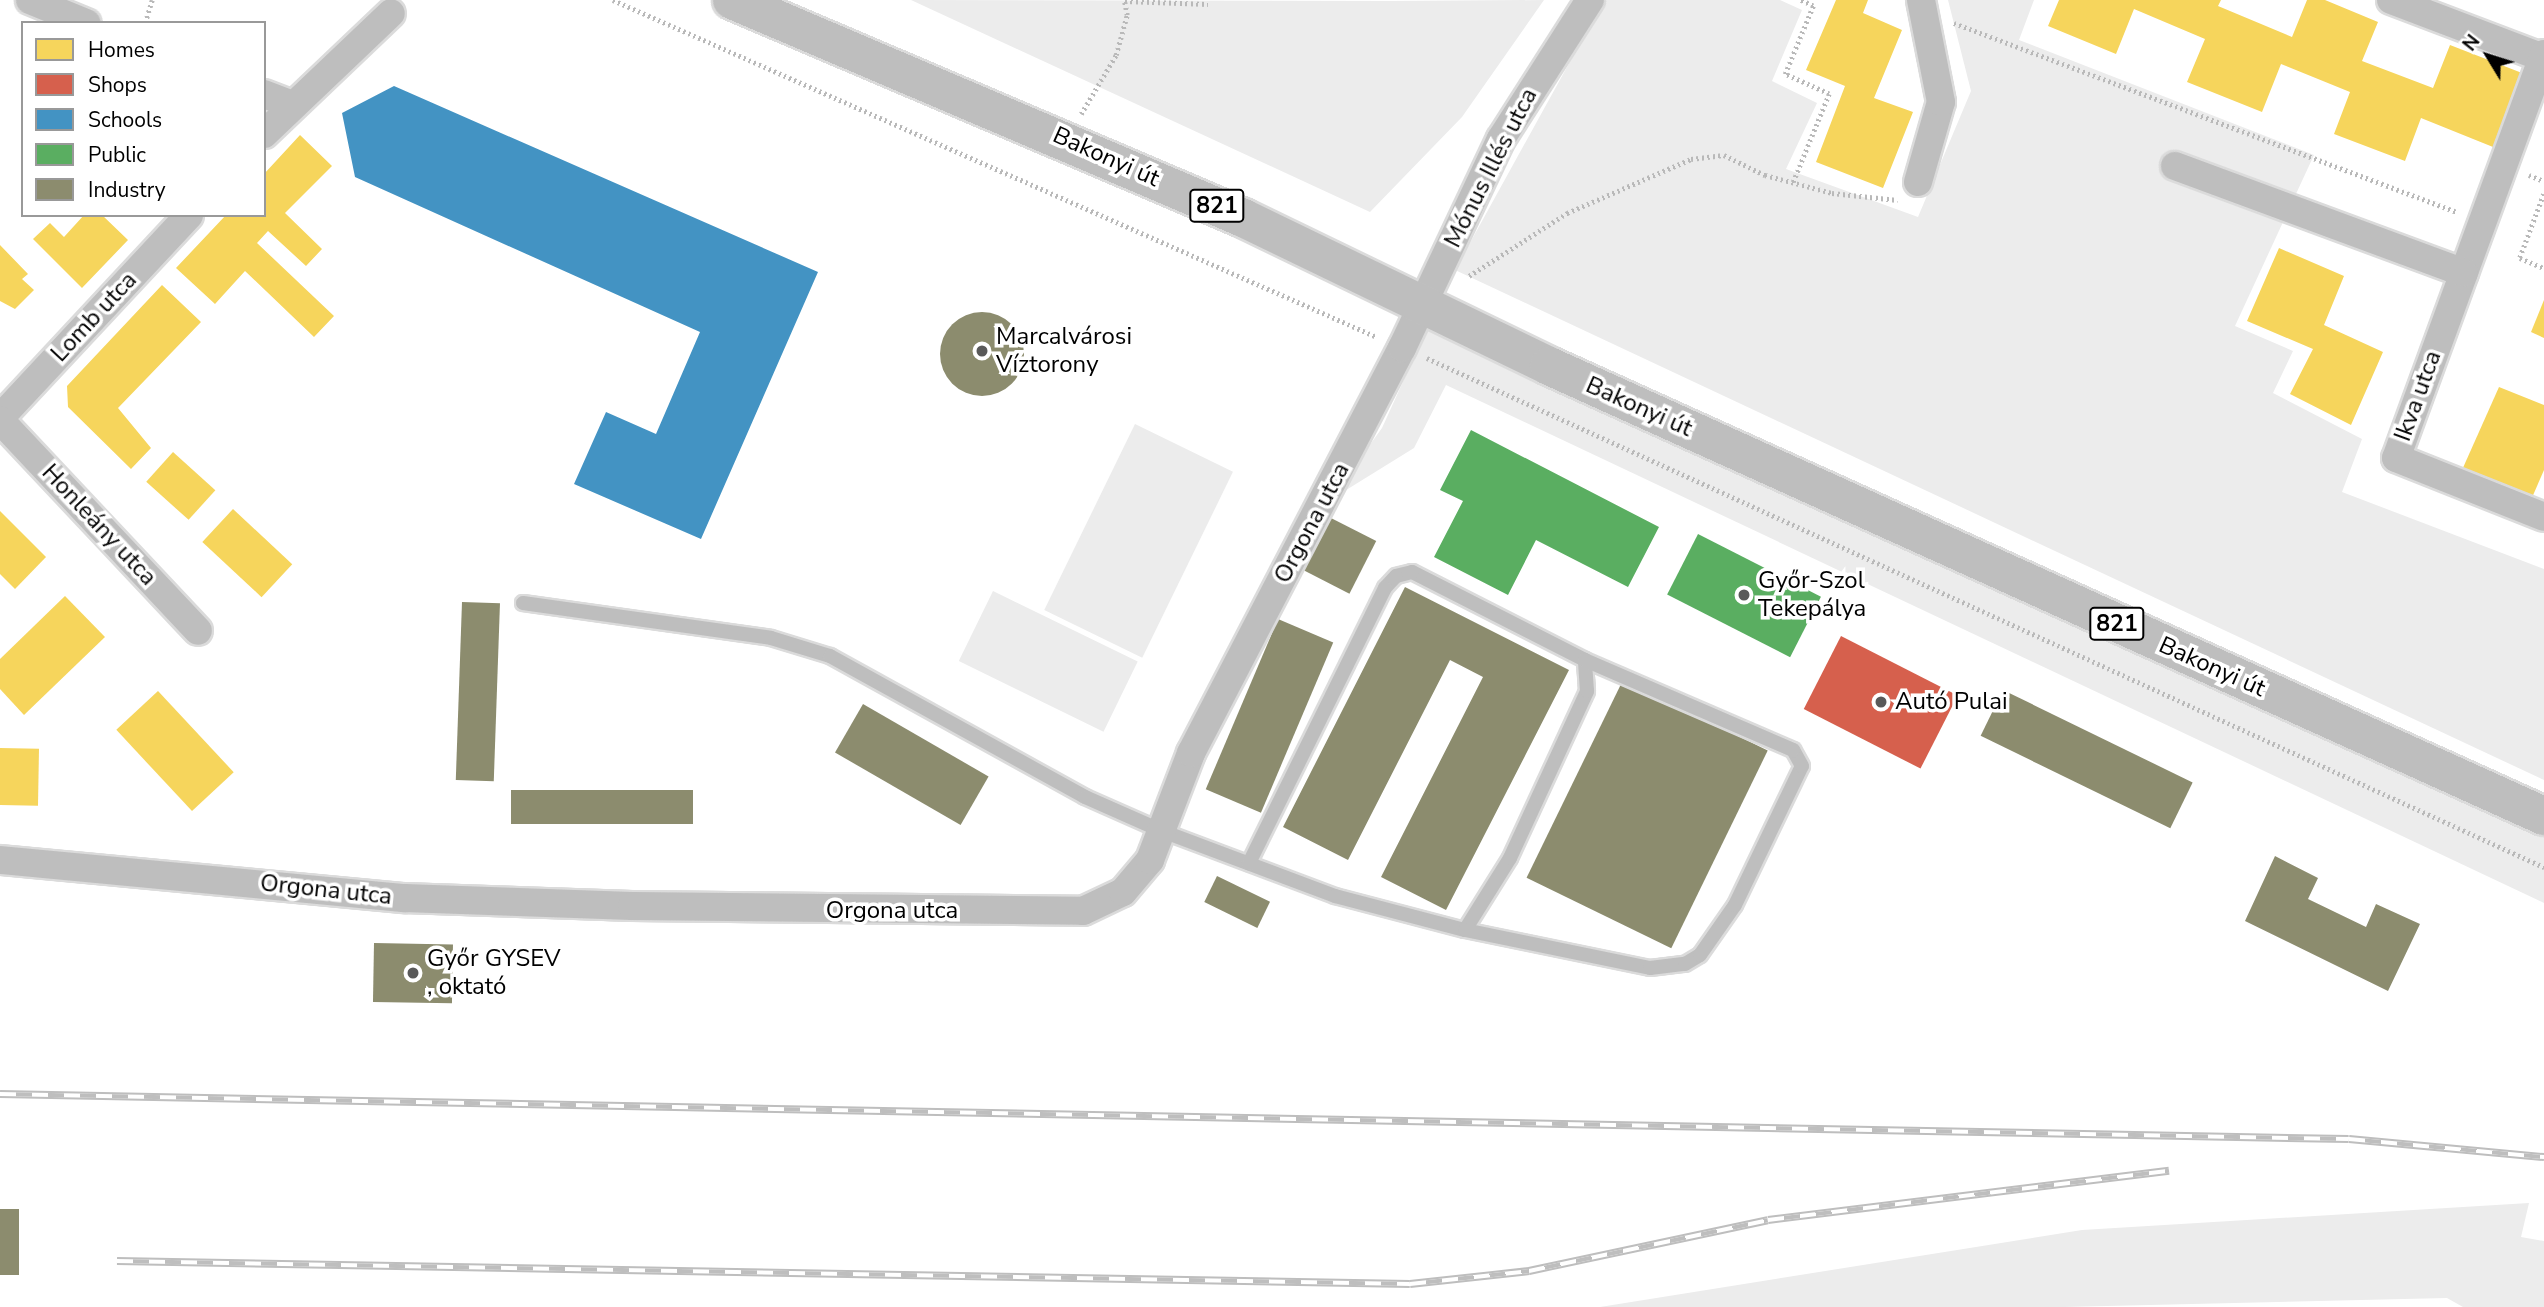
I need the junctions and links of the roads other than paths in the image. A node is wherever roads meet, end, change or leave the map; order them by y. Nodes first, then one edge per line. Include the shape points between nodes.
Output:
1 (30, 0) edge
2 (732, 0) edge
3 (1590, 0) edge
4 (2391, 0) edge
5 (1919, 4) edge
6 (391, 13) dead end
7 (81, 21) edge
8 (2544, 56) edge
9 (266, 95) edge
10 (292, 105) junction
11 (266, 132) edge
12 (2175, 166) dead end
13 (1918, 182) road end
14 (187, 217) edge
15 (2463, 273) junction
16 (1422, 306) junction
17 (0, 419) edge
18 (2541, 508) edge
19 (523, 603) dead end
20 (198, 631) dead end
21 (1585, 660) junction
22 (2544, 816) edge
23 (1162, 831) junction
24 (0, 860) edge
25 (1248, 863) junction
26 (1465, 930) junction

1 - 7 street
2 - 16 main road, Bakonyi út / 821 via 1073,142
3 - 16 street, Mónus Illés utca via 1501,139
4 - 8 street, Ikva utca
5 - 13 street via 1941,102
6 - 10 street
8 - 15 street, Ikva utca
9 - 10 street
10 - 11 street
12 - 15 street
14 - 17 street, Lomb utca
15 - 18 street, Ikva utca via 2396,458
16 - 22 main road, Bakonyi út / 821
16 - 23 street, Orgona utca via 1191,752
17 - 20 street, Honleány utca
19 - 23 lane via 771,638 831,656 1085,797
21 - 25 lane via 1412,572 1396,576 1385,588
21 - 26 lane via 1587,691 1510,858
21 - 26 lane via 1793,750 1802,766 1735,905 1700,955 1685,964 1650,968
23 - 24 street, Orgona utca via 1150,860 1123,892 1083,911 862,912 404,898
23 - 25 lane
25 - 26 lane via 1335,896

